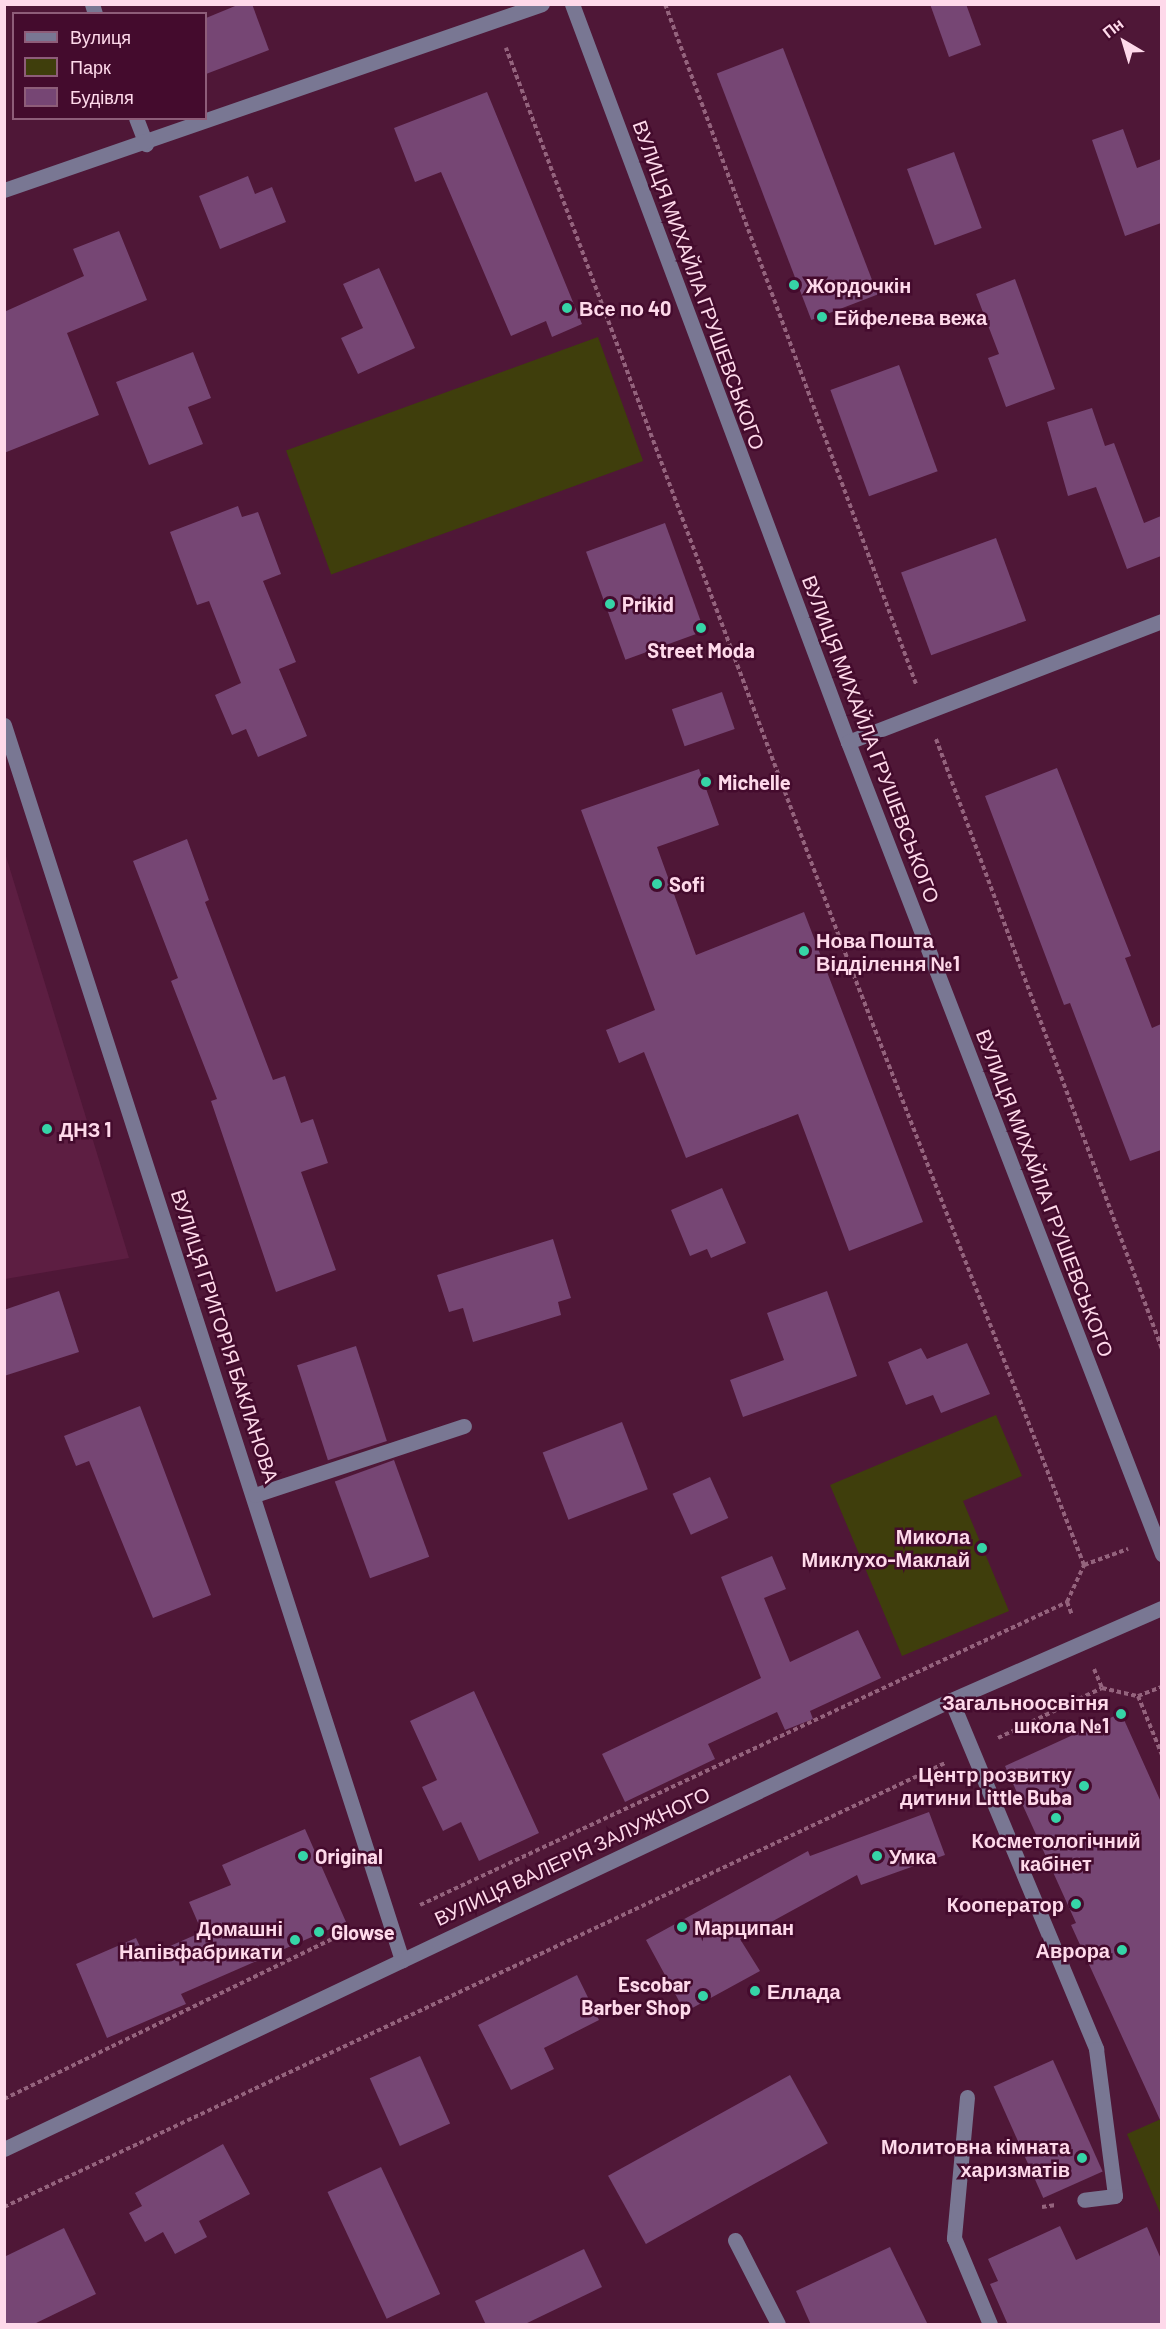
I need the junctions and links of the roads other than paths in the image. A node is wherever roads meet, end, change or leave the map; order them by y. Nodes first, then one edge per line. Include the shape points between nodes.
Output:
1 (542, 4) edge
2 (572, 4) edge
3 (137, 120) edge
4 (146, 144) junction
5 (4, 190) edge
6 (1161, 621) edge
7 (4, 725) edge
8 (848, 742) junction
9 (464, 1426) dead end
10 (255, 1496) junction
11 (1161, 1554) edge
12 (1161, 1608) edge
13 (951, 1700) junction
14 (402, 1960) junction
15 (967, 2097) dead end
16 (4, 2149) edge
17 (1084, 2200) dead end
18 (735, 2240) dead end
19 (778, 2325) edge
20 (990, 2325) edge

1 - 4 street
2 - 8 street, ВУЛИЦЯ МИХАЙЛА ГРУШЕВСЬКОГО
3 - 4 street
4 - 5 street
6 - 8 street
7 - 10 street, ВУЛИЦЯ ГРИГОРІЯ БАКЛАНОВА
8 - 11 street, ВУЛИЦЯ МИХАЙЛА ГРУШЕВСЬКОГО
9 - 10 street
10 - 14 street, ВУЛИЦЯ ГРИГОРІЯ БАКЛАНОВА
12 - 13 street, ВУЛИЦЯ ВАЛЕРІЯ ЗАЛУЖНОГО
13 - 14 street, ВУЛИЦЯ ВАЛЕРІЯ ЗАЛУЖНОГО
13 - 17 street via 1096,2049 1115,2196
14 - 16 street, ВУЛИЦЯ ВАЛЕРІЯ ЗАЛУЖНОГО
15 - 20 street via 954,2238
18 - 19 street

